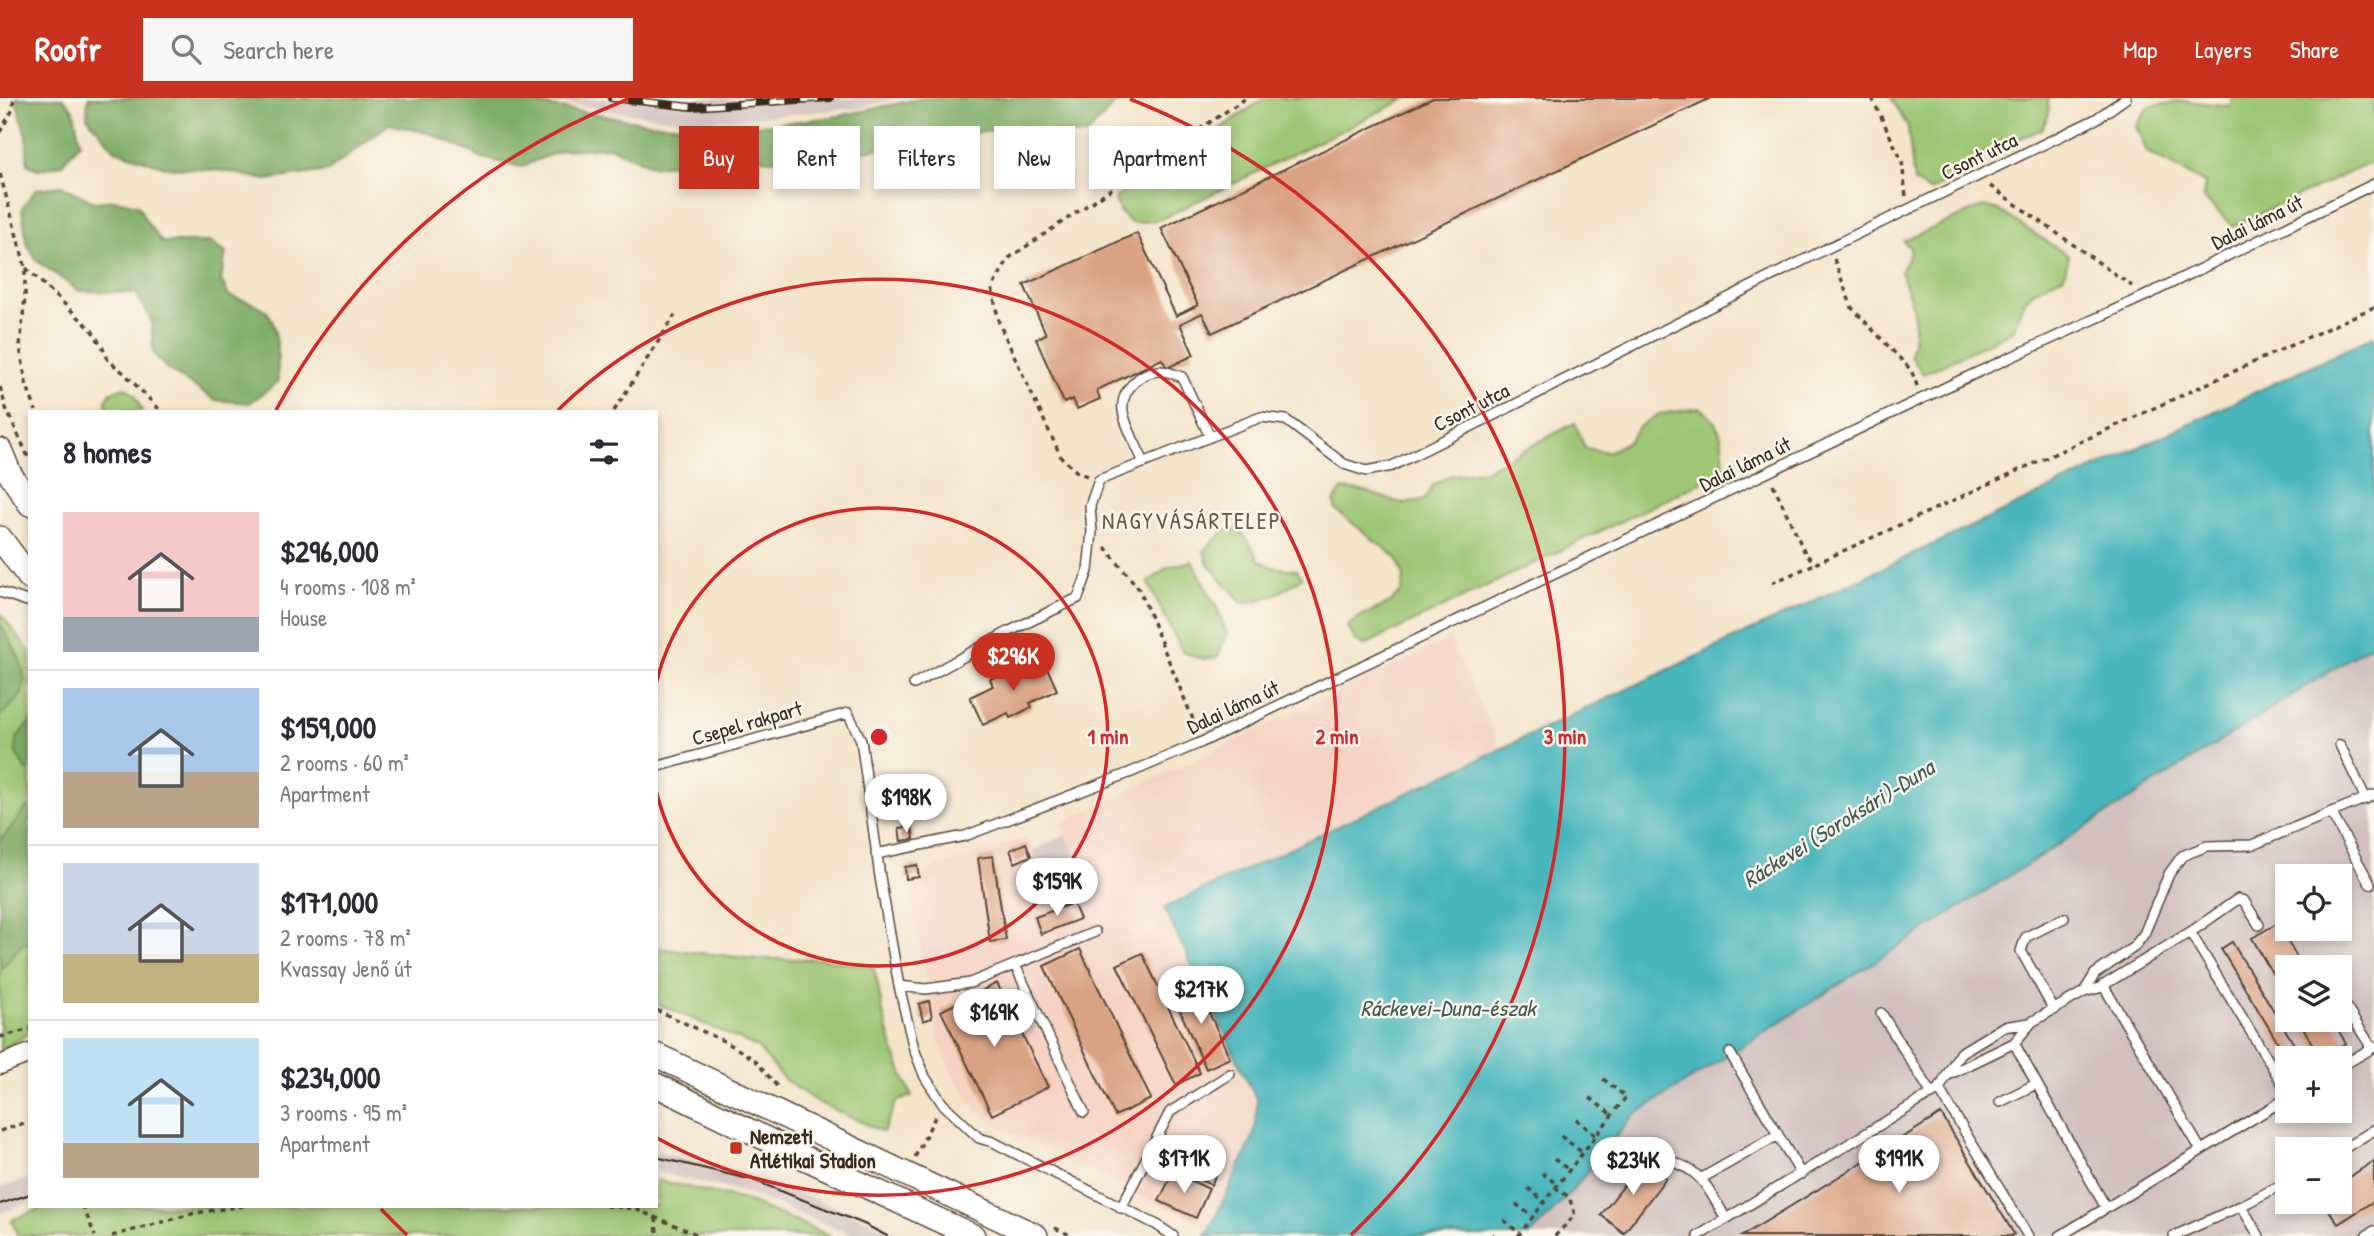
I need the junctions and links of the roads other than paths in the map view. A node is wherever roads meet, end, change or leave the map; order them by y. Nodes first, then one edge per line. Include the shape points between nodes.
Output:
1 (2126, 98) edge
2 (2374, 184) edge
3 (1210, 437) junction
4 (0, 450) edge
5 (1144, 463) junction
6 (20, 477) edge
7 (28, 499) edge
8 (0, 538) edge
9 (28, 575) edge
10 (0, 592) edge
11 (28, 601) edge
12 (914, 684) dead end
13 (2340, 745) dead end
14 (658, 766) edge
15 (2370, 797) edge
16 (2331, 812) junction
17 (876, 854) junction
18 (2370, 884) dead end
19 (2064, 918) dead end
20 (2259, 925) dead end
21 (1095, 932) dead end
22 (2190, 932) junction
23 (1015, 965) junction
24 (2103, 985) junction
25 (899, 986) junction
26 (2084, 992) junction
27 (2054, 1010) junction
28 (1881, 1013) dead end
29 (2352, 1016) edge
30 (2032, 1022) junction
31 (2014, 1043) junction
32 (2373, 1048) edge
33 (1730, 1053) dead end
34 (28, 1054) edge
35 (658, 1056) edge
36 (2352, 1060) edge
37 (0, 1065) edge
38 (2275, 1071) edge
39 (1230, 1074) dead end
40 (1947, 1076) junction
41 (2036, 1084) junction
42 (658, 1085) edge
43 (1936, 1092) junction
44 (2000, 1102) dead end
45 (2275, 1105) edge
46 (1084, 1112) dead end
47 (2374, 1130) edge
48 (1778, 1135) junction
49 (2352, 1144) edge
50 (2201, 1150) junction
51 (1646, 1155) dead end
52 (1801, 1174) junction
53 (1702, 1178) junction
54 (2275, 1188) edge
55 (2241, 1206) junction
56 (1121, 1208) junction
57 (2106, 1208) junction
58 (1726, 1219) junction
59 (2374, 1231) edge
60 (973, 1236) edge
61 (1036, 1236) edge
62 (1173, 1236) edge
63 (1698, 1236) edge
64 (2028, 1236) edge
65 (2060, 1236) edge
66 (2174, 1236) edge
67 (2259, 1236) edge
68 (2366, 1236) edge

1 - 3 lane, Csont utca via 2096,119 1392,466 1366,471 1344,464 1286,420 1261,417
2 - 17 lane, Dalai láma út via 1129,774 965,836
3 - 5 lane, Csont utca
3 - 5 lane via 1182,377 1152,372 1133,382 1122,410
4 - 6 main road
5 - 12 lane, Csont utca via 1099,480 1090,506 1088,572 1077,598
6 - 7 main road
8 - 9 main road
10 - 11 lane
13 - 15 lane
14 - 17 lane, Csepel rakpart via 848,713 861,740
15 - 16 lane
16 - 18 lane
16 - 26 lane via 2252,845 2207,846 2182,856 2169,874 2144,934 2134,947 2095,974
17 - 25 lane
19 - 27 lane via 2026,937 2021,951
20 - 22 lane via 2238,899
21 - 23 lane
22 - 24 lane
22 - 38 lane
23 - 25 lane via 970,983 926,989
23 - 46 lane
24 - 26 lane
24 - 50 lane
25 - 56 lane via 920,1065 942,1103 979,1138
26 - 27 lane
27 - 30 lane
28 - 43 lane
29 - 32 lane
30 - 31 lane
30 - 40 lane via 2003,1027 1960,1053
31 - 40 lane
31 - 41 lane
32 - 36 lane
33 - 48 lane
34 - 37 street
35 - 61 main road
39 - 56 lane via 1170,1112
40 - 43 lane
41 - 44 lane
41 - 57 lane
42 - 60 main road
43 - 52 lane
43 - 64 lane
45 - 50 lane
47 - 49 lane
48 - 52 lane
48 - 53 lane
50 - 57 lane
51 - 53 lane via 1685,1167
52 - 58 lane
53 - 58 lane
54 - 55 lane
55 - 66 lane
55 - 67 lane
56 - 62 lane
57 - 65 lane
58 - 63 lane
59 - 68 lane

